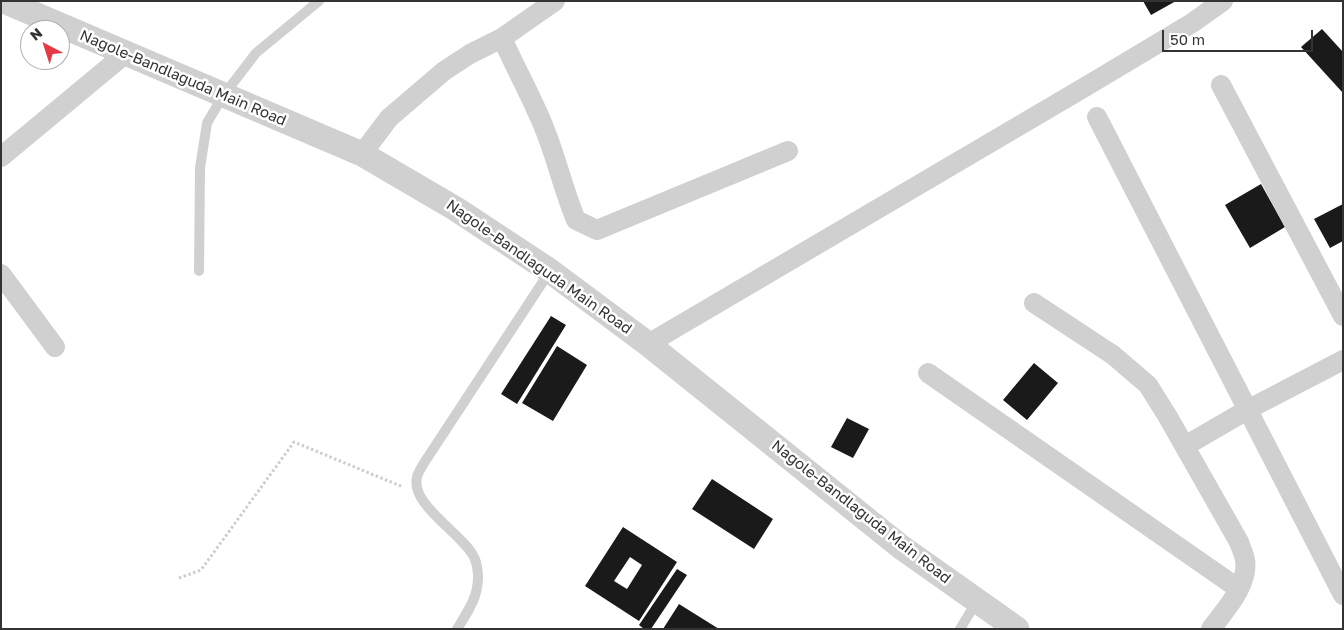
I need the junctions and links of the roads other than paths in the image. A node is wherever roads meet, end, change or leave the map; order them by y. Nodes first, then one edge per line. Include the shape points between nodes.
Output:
1 (4, 1) edge
2 (319, 1) edge
3 (555, 1) edge
4 (1223, 1) edge
5 (502, 38) junction
6 (125, 54) junction
7 (1221, 86) dead end
8 (223, 96) junction
9 (1098, 116) dead end
10 (788, 151) dead end
11 (362, 154) junction
12 (1, 157) edge
13 (199, 270) dead end
14 (550, 272) junction
15 (1, 274) edge
16 (1034, 303) dead end
17 (1343, 316) edge
18 (648, 344) junction
19 (55, 347) dead end
20 (1343, 360) edge
21 (928, 373) dead end
22 (1248, 410) junction
23 (1184, 446) junction
24 (1239, 589) junction
25 (1343, 595) edge
26 (977, 601) junction
27 (457, 629) edge
28 (960, 629) edge
29 (1017, 629) edge
30 (1211, 629) edge

1 - 6 street, Nagole-Bandlaguda Main Road
2 - 8 lane via 256,53
3 - 5 street
4 - 18 street via 1192,23
5 - 10 street via 543,124 576,220 597,230
5 - 11 street via 444,71 389,118
6 - 8 street, Nagole-Bandlaguda Main Road
6 - 12 street
7 - 17 street
8 - 11 street, Nagole-Bandlaguda Main Road
8 - 13 lane via 207,123 200,168
9 - 22 street
11 - 14 street, Nagole-Bandlaguda Main Road via 456,209
14 - 18 street, Nagole-Bandlaguda Main Road
14 - 27 lane via 417,478 419,494 426,505 474,557 477,589
15 - 19 street
16 - 23 street via 1136,373 1148,386
18 - 26 street, Nagole-Bandlaguda Main Road via 900,547
20 - 22 street
21 - 24 street
22 - 23 street
22 - 25 street
23 - 24 street via 1239,542 1246,571
24 - 30 street
26 - 28 lane
26 - 29 street, Nagole-Bandlaguda Main Road

